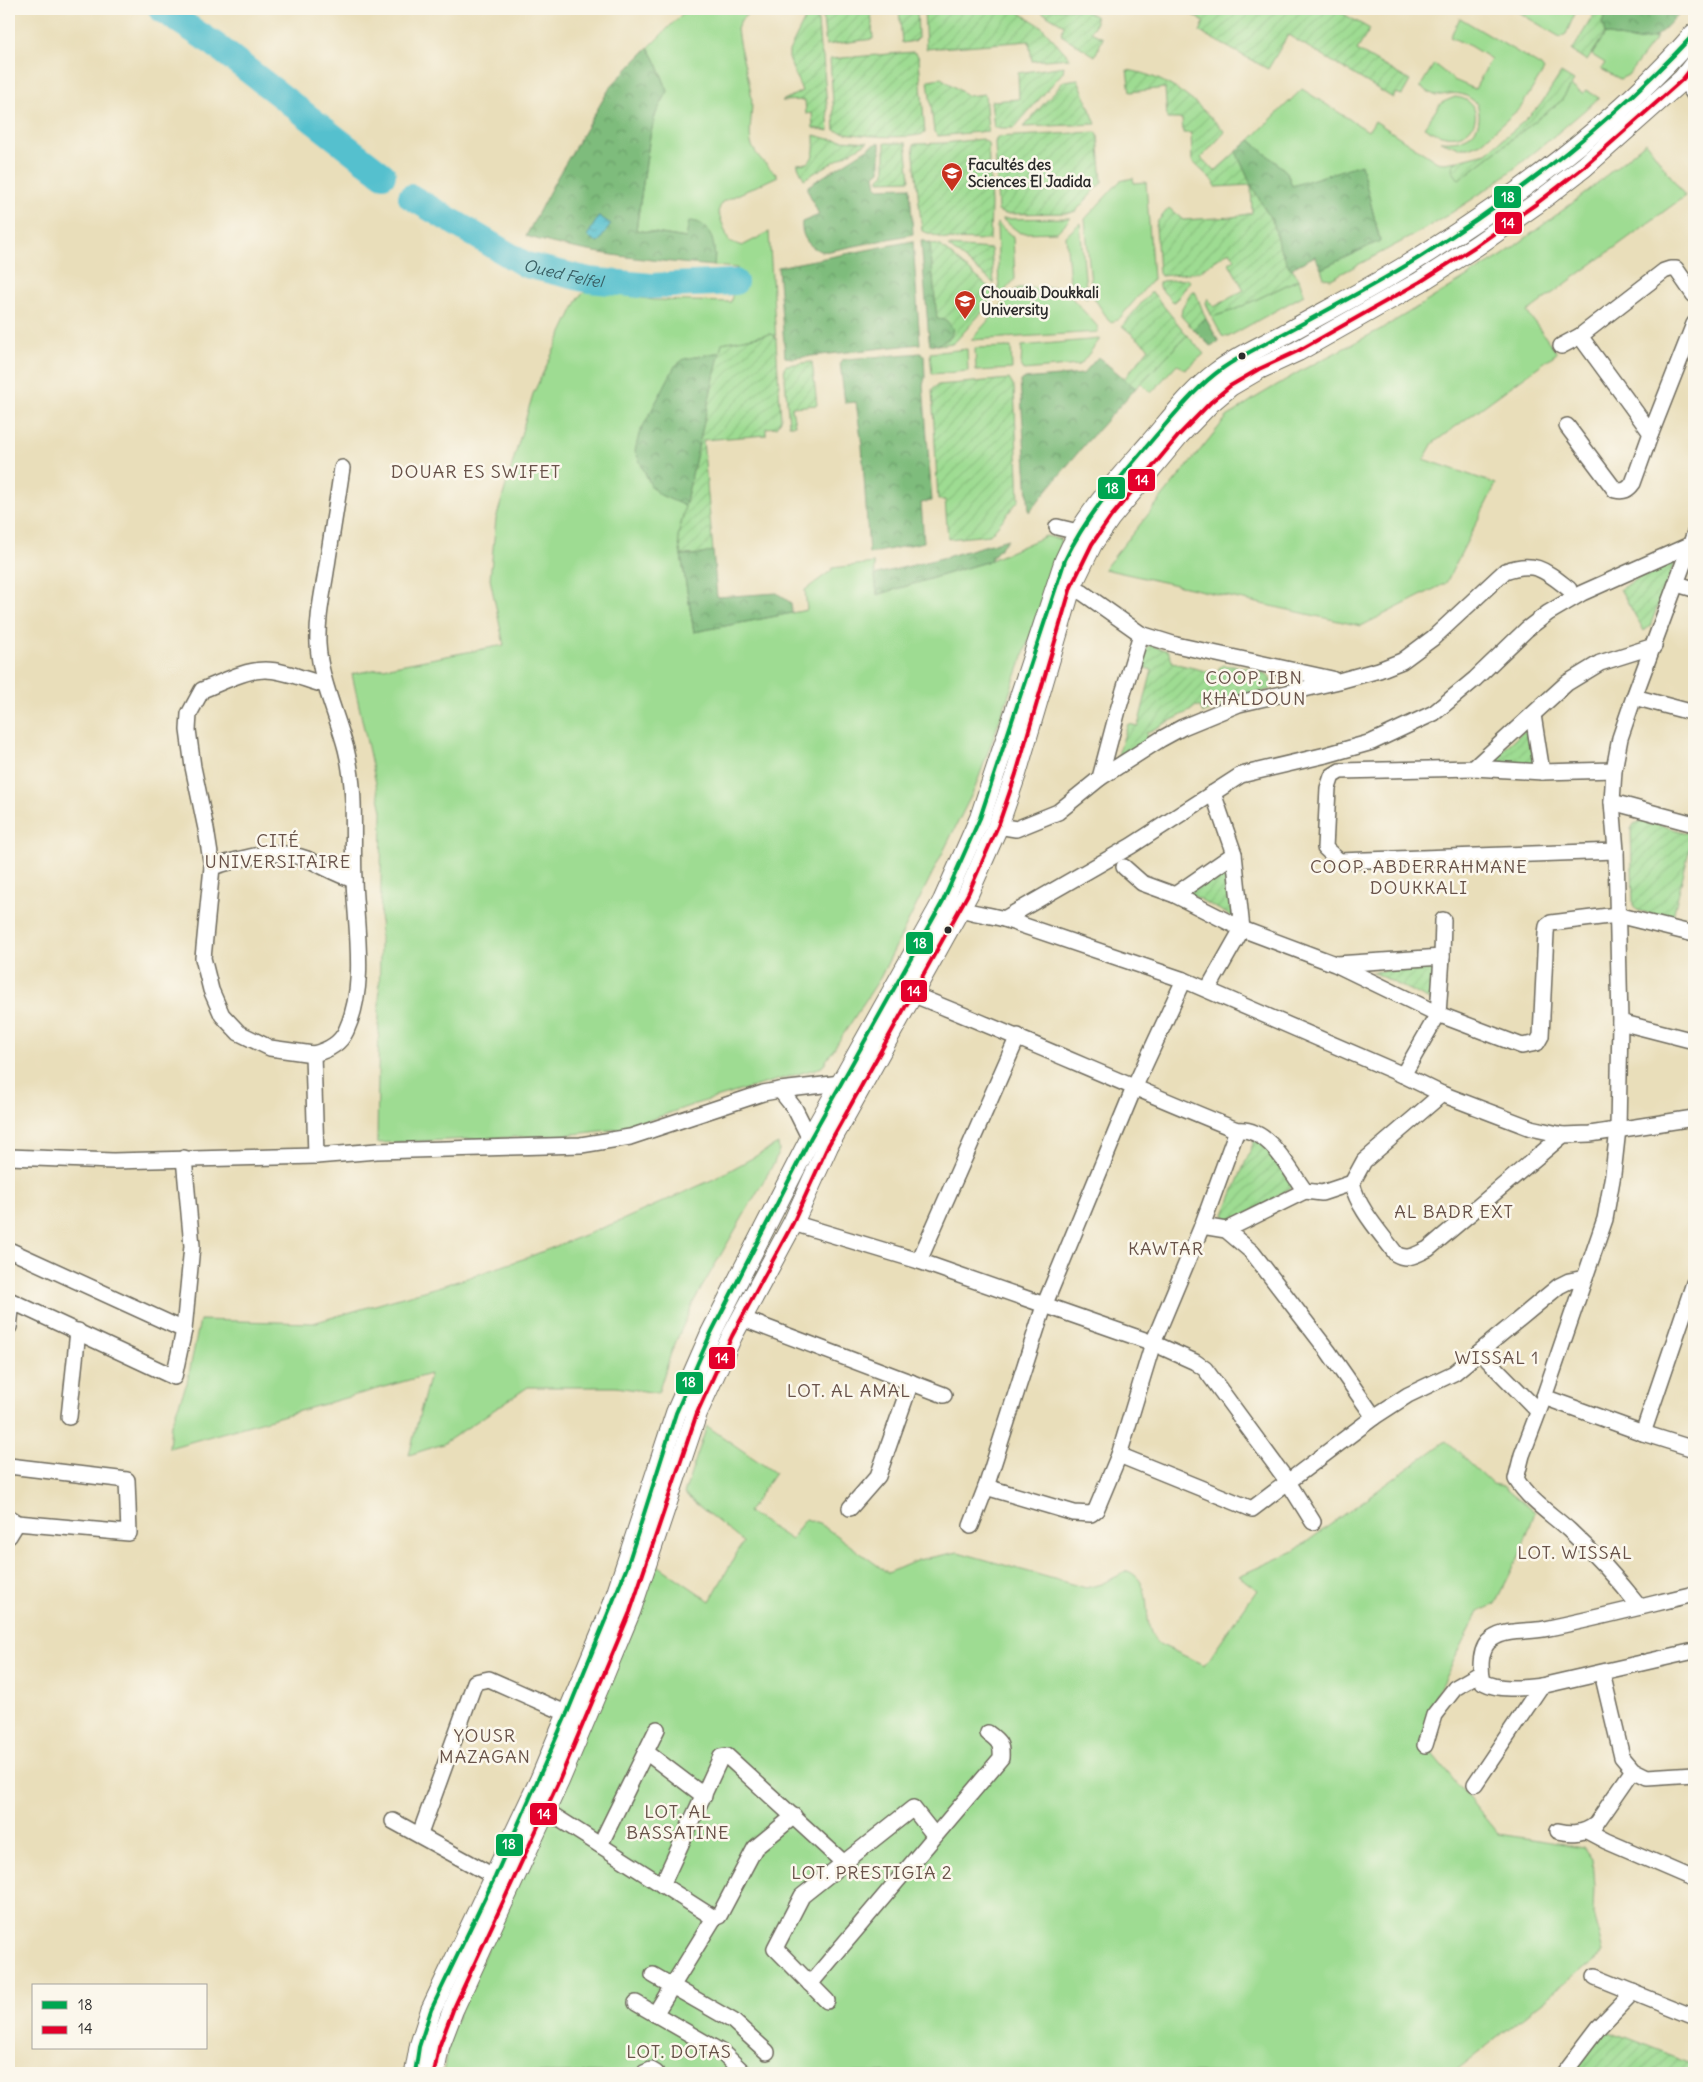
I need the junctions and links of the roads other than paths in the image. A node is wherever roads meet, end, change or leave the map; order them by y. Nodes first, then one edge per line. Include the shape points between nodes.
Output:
1 (1694, 34) edge
2 (1690, 79) edge
3 (1694, 295) edge
4 (1694, 324) edge
5 (1580, 336) junction
6 (1562, 346) dead end
7 (1567, 426) dead end
8 (1651, 433) junction
9 (342, 468) dead end
10 (1057, 527) dead end
11 (1078, 532) junction
12 (1693, 541) edge
13 (1677, 584) junction
14 (1071, 587) junction
15 (1568, 589) dead end
16 (1694, 589) edge
17 (1141, 634) junction
18 (1654, 646) junction
19 (1277, 668) junction
20 (1339, 681) junction
21 (325, 685) junction
22 (1276, 695) junction
23 (1634, 697) junction
24 (1694, 713) edge
25 (1533, 715) junction
26 (1474, 768) junction
27 (1614, 770) junction
28 (1542, 772) junction
29 (1100, 778) junction
30 (1213, 793) junction
31 (1612, 802) junction
32 (1694, 824) edge
33 (998, 826) junction
34 (1616, 851) junction
35 (1234, 854) junction
36 (212, 867) junction
37 (1124, 867) dead end
38 (354, 880) junction
39 (1175, 895) junction
40 (955, 898) junction
41 (1617, 916) junction
42 (1004, 918) junction
43 (1443, 920) dead end
44 (1242, 929) junction
45 (1694, 934) edge
46 (1442, 956) junction
47 (1335, 964) junction
48 (1184, 980) junction
49 (1208, 989) junction
50 (914, 994) junction
51 (1438, 1014) junction
52 (1620, 1022) junction
53 (1018, 1036) junction
54 (1694, 1041) edge
55 (313, 1054) junction
56 (1403, 1075) junction
57 (841, 1083) junction
58 (1134, 1088) junction
59 (780, 1090) junction
60 (1442, 1094) junction
61 (1694, 1118) edge
62 (1618, 1129) junction
63 (1236, 1130) junction
64 (1564, 1135) junction
65 (810, 1139) junction
66 (316, 1156) junction
67 (9, 1158) edge
68 (184, 1158) junction
69 (1352, 1183) junction
70 (1305, 1191) junction
71 (793, 1223) junction
72 (1202, 1226) junction
73 (1226, 1230) junction
74 (9, 1250) edge
75 (919, 1261) junction
76 (1586, 1278) junction
77 (1694, 1283) edge
78 (10, 1301) edge
79 (1044, 1306) junction
80 (741, 1318) junction
81 (9, 1327) edge
82 (184, 1330) junction
83 (78, 1331) junction
84 (1153, 1343) junction
85 (1480, 1352) junction
86 (911, 1382) junction
87 (944, 1395) dead end
88 (1544, 1397) junction
89 (1538, 1412) junction
90 (1374, 1416) junction
91 (69, 1417) dead end
92 (1643, 1433) junction
93 (1694, 1448) edge
94 (1119, 1455) junction
95 (9, 1466) edge
96 (1288, 1482) junction
97 (986, 1487) junction
98 (850, 1508) dead end
99 (13, 1520) edge
100 (1313, 1522) dead end
101 (971, 1526) dead end
102 (9, 1536) edge
103 (635, 1569) junction
104 (1694, 1594) edge
105 (1640, 1607) junction
106 (621, 1609) junction
107 (1694, 1651) edge
108 (1481, 1673) junction
109 (1602, 1673) junction
110 (1541, 1686) junction
111 (568, 1714) junction
112 (657, 1729) dead end
113 (988, 1733) dead end
114 (1424, 1745) dead end
115 (646, 1752) junction
116 (1633, 1770) junction
117 (1694, 1774) edge
118 (1475, 1784) dead end
119 (704, 1796) junction
120 (546, 1810) junction
121 (794, 1816) junction
122 (392, 1821) dead end
123 (1558, 1831) dead end
124 (1587, 1831) junction
125 (420, 1834) junction
126 (935, 1836) junction
127 (600, 1846) junction
128 (845, 1864) junction
129 (495, 1877) junction
130 (1694, 1879) edge
131 (662, 1885) junction
132 (714, 1918) junction
133 (653, 1975) dead end
134 (1594, 1977) dead end
135 (810, 1984) junction
136 (671, 1987) junction
137 (1633, 1992) junction
138 (827, 2001) dead end
139 (636, 2003) dead end
140 (655, 2014) junction
141 (1694, 2017) edge
142 (767, 2052) dead end
143 (415, 2073) edge
144 (434, 2073) edge
145 (644, 2073) edge
146 (656, 2073) edge
147 (744, 2073) edge
148 (1564, 2073) edge

1 - 11 main road via 1664,69 1570,152 1523,188 1406,266 1216,373 1106,492
2 - 14 main road via 1584,167 1476,246 1420,282 1230,386 1179,435 1110,518 1092,544
3 - 5 street via 1676,270 1664,271
4 - 8 street
5 - 6 street
5 - 8 street
7 - 8 street via 1615,490 1622,491 1628,490 1633,483
9 - 21 street via 318,618 318,646
10 - 11 street
11 - 40 main road via 1064,560
12 - 13 street
12 - 30 street via 1582,593 1548,613 1434,713 1372,742 1241,775
13 - 16 street
13 - 18 street
14 - 17 street
14 - 33 main road
15 - 20 street via 1546,571 1518,566 1506,571 1419,650 1402,661
17 - 19 street
17 - 29 street
18 - 23 street
18 - 25 street via 1600,663 1567,683
19 - 20 street
19 - 22 street
20 - 22 street
21 - 36 street via 264,670 202,690 194,702 188,730
21 - 38 street via 346,750 352,789
22 - 29 street via 1239,704 1184,727
23 - 24 street
23 - 27 street via 1620,738
25 - 26 street
25 - 28 street
26 - 28 street
26 - 34 street via 1340,771 1332,776 1328,788 1325,848 1339,861
27 - 28 street
27 - 31 street
29 - 33 street via 1051,816 1016,828
30 - 35 street
30 - 42 street via 1132,846
31 - 32 street
31 - 34 street
33 - 40 main road
34 - 41 street
35 - 39 street
35 - 44 street
36 - 38 street via 268,852 307,859
36 - 55 street via 203,958 211,990 222,1015 239,1033 270,1048
37 - 39 street via 1142,883
38 - 55 street via 358,952 356,997 345,1033 325,1051
39 - 44 street
40 - 42 street via 982,912
40 - 50 main road
40 - 57 main road
41 - 45 street
41 - 51 street via 1547,926 1543,1021 1537,1043 1522,1046
41 - 52 street
42 - 48 street
43 - 46 street
44 - 47 street
44 - 49 street
46 - 47 street
46 - 51 street
47 - 51 street
48 - 49 street
48 - 58 street
49 - 56 street
50 - 53 street
50 - 71 main road via 828,1146
51 - 56 street
52 - 54 street
52 - 62 street
53 - 58 street
53 - 75 street
55 - 66 street
56 - 60 street
57 - 59 street
57 - 65 main road
58 - 63 street
58 - 79 street
59 - 65 street via 795,1109
59 - 66 street via 716,1107 630,1137 580,1145
60 - 64 street via 1531,1128
60 - 69 street via 1364,1161
61 - 62 street
62 - 64 street
62 - 76 street via 1604,1219
63 - 70 street via 1246,1129 1266,1140
63 - 72 street
64 - 69 street via 1428,1249 1407,1258 1396,1254 1360,1204
65 - 103 main road via 736,1280 676,1413
66 - 68 street
67 - 68 street via 113,1161
68 - 82 street via 192,1246
69 - 70 street via 1322,1193
70 - 73 street
71 - 75 street
71 - 80 main road
72 - 73 street
72 - 84 street
73 - 90 street via 1252,1252
74 - 82 street
75 - 79 street
76 - 85 street via 1559,1286
76 - 88 street
77 - 92 street
78 - 81 street
78 - 83 street
79 - 84 street
79 - 97 street
80 - 86 street
80 - 103 main road via 697,1413
82 - 83 street via 174,1377
83 - 91 street
84 - 94 street
84 - 96 street via 1205,1369
85 - 89 street
85 - 90 street via 1454,1373
86 - 87 street
86 - 98 street via 878,1476
88 - 89 street
88 - 92 street
89 - 105 street via 1516,1479 1522,1489 1607,1566
90 - 96 street
92 - 93 street
94 - 96 street via 1252,1509
94 - 97 street via 1103,1498 1091,1514 1074,1513
95 - 99 street via 127,1480 129,1533
96 - 100 street
97 - 101 street
99 - 102 street
103 - 106 main road
104 - 105 street
105 - 108 street via 1542,1630 1499,1635 1484,1647
106 - 111 main road
106 - 120 main road
107 - 109 street
108 - 110 street via 1483,1682 1491,1686
108 - 114 street via 1455,1688 1434,1715
109 - 110 street
109 - 116 street via 1622,1757
110 - 118 street
111 - 125 street via 489,1679 475,1682
111 - 129 main road
112 - 115 street
113 - 126 street via 999,1740 1001,1758
115 - 119 street
115 - 127 street
116 - 117 street via 1647,1777
116 - 124 street via 1595,1825
119 - 121 street via 721,1757 727,1756
119 - 131 street
120 - 127 street
120 - 144 main road via 453,2010 439,2046
121 - 128 street
121 - 132 street via 755,1848 719,1916
122 - 125 street
123 - 124 street via 1573,1834
124 - 130 street
125 - 129 street
126 - 128 street via 913,1808
126 - 135 street
127 - 131 street
128 - 135 street via 802,1896 775,1948
129 - 143 main road via 431,2010 419,2047
131 - 132 street
132 - 136 street
133 - 136 street
134 - 137 street
135 - 138 street
136 - 140 street
136 - 142 street via 733,2020
137 - 141 street
137 - 148 street via 1599,2027
139 - 140 street
140 - 147 street via 724,2053
145 - 146 street via 651,2070

